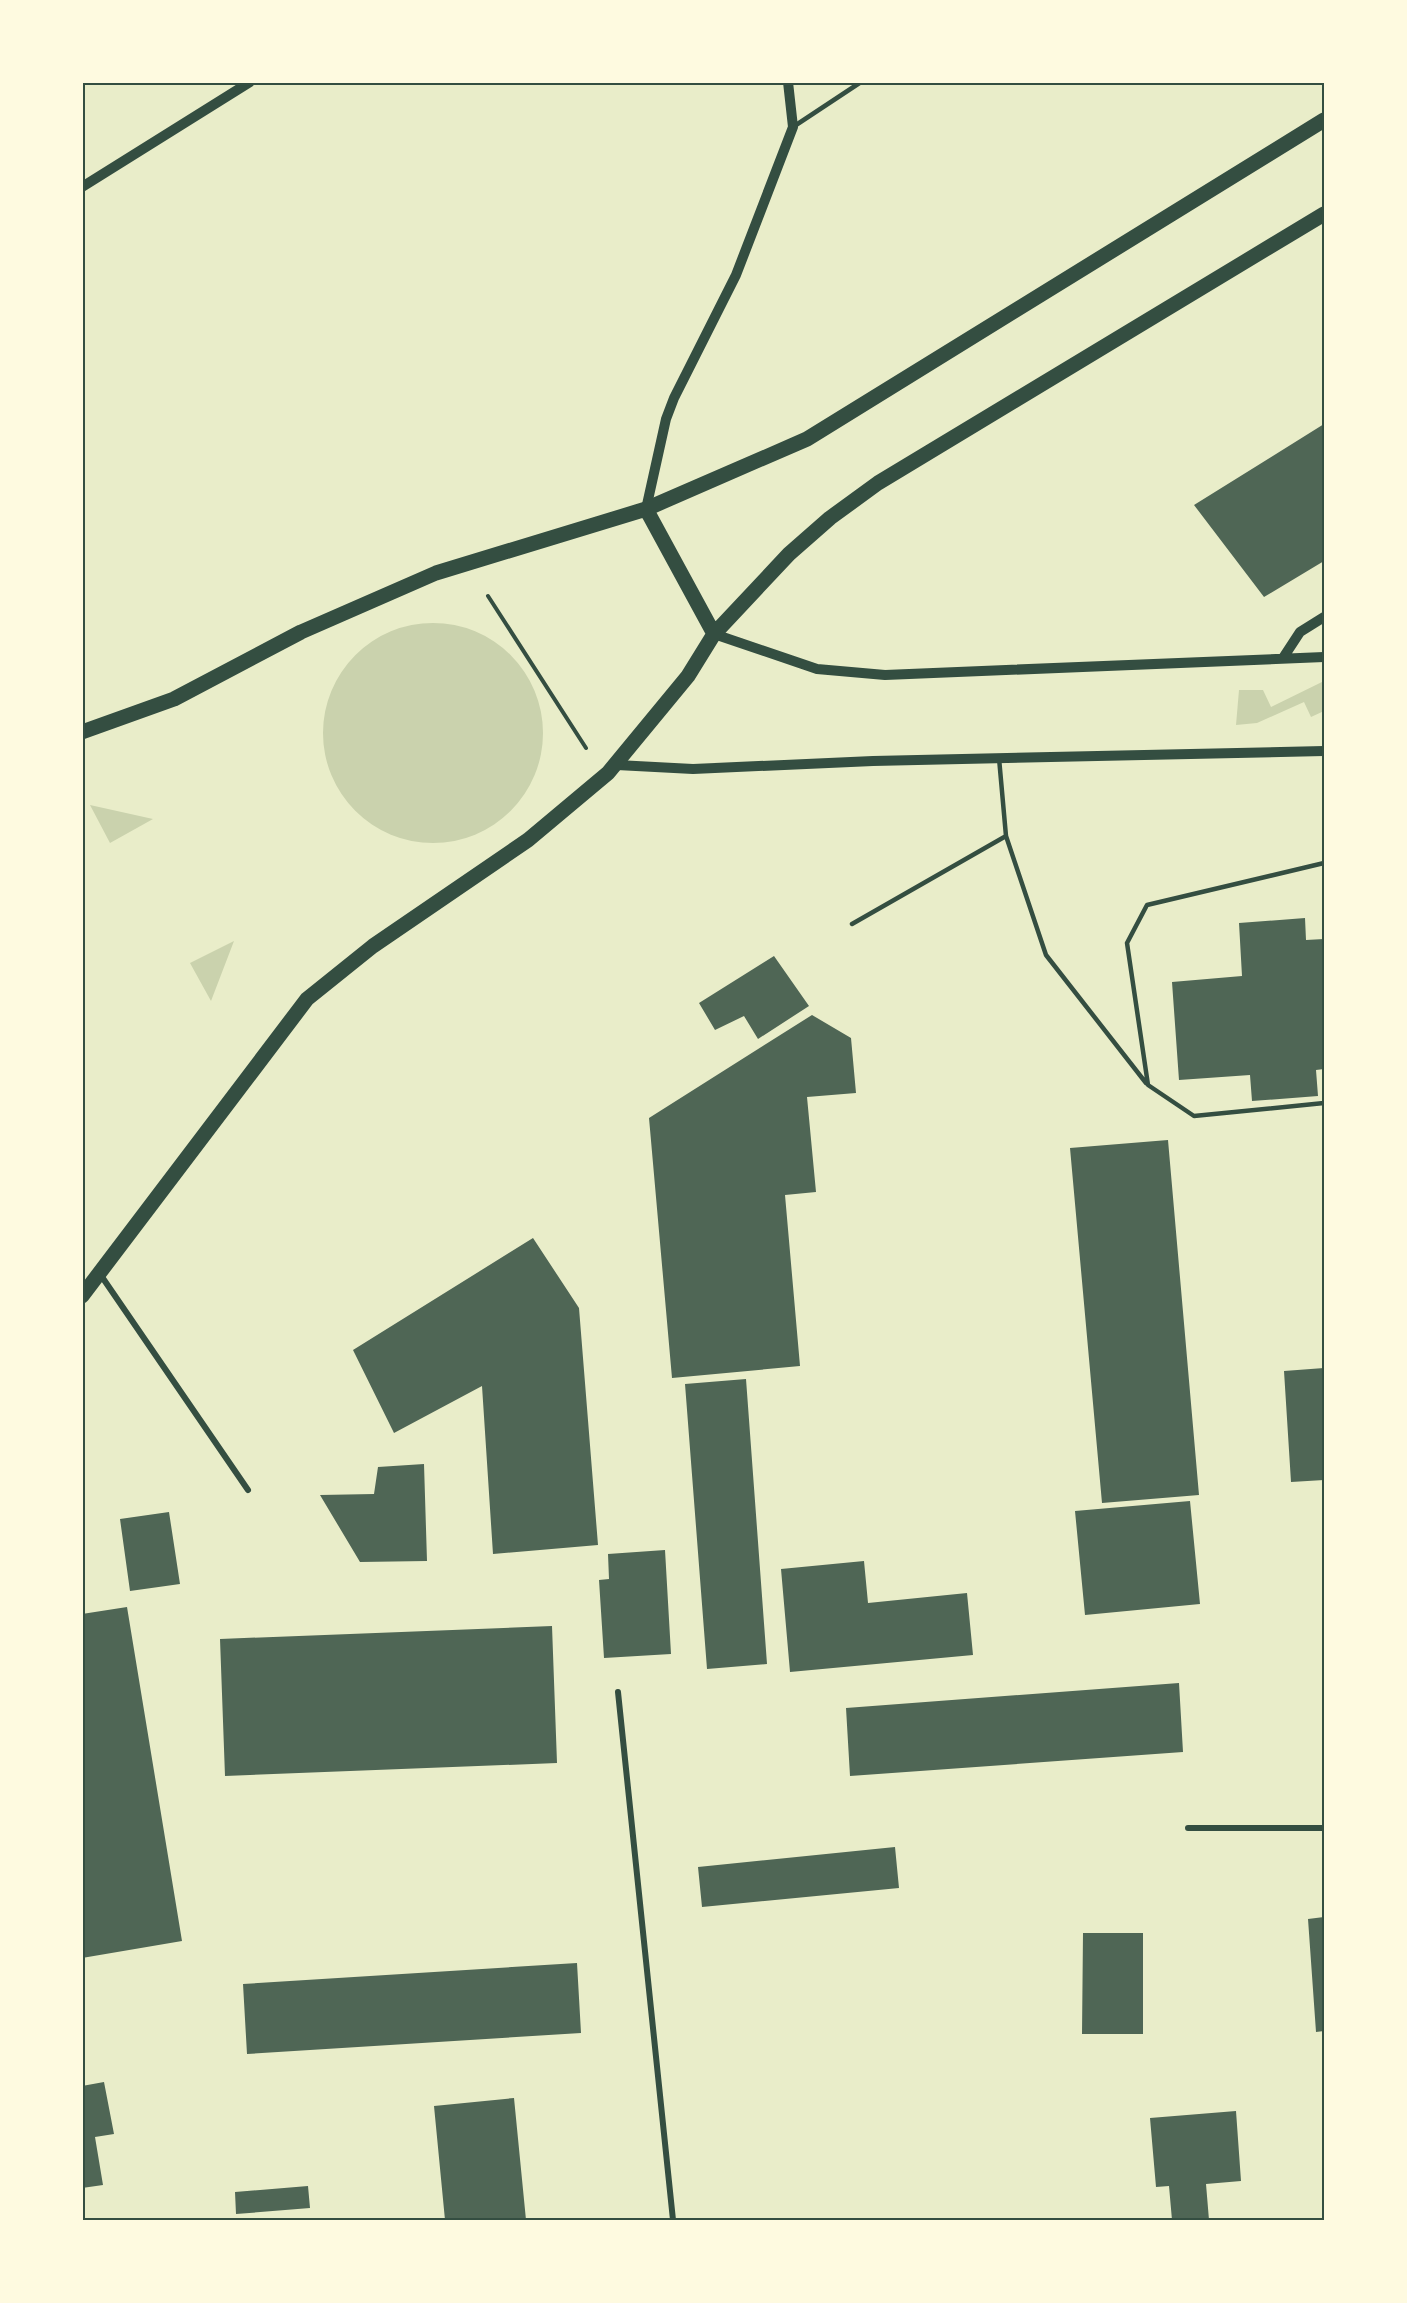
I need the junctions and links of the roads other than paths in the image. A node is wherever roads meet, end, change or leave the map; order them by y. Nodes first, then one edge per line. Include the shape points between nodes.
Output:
1 (250, 82) edge
2 (788, 82) edge
3 (861, 82) edge
4 (1324, 120) edge
5 (794, 127) junction
6 (82, 187) edge
7 (1324, 214) edge
8 (646, 509) junction
9 (1324, 617) edge
10 (714, 634) junction
11 (1324, 657) edge
12 (1283, 658) junction
13 (82, 732) edge
14 (1324, 751) edge
15 (999, 758) junction
16 (617, 765) junction
17 (1006, 836) junction
18 (1324, 863) edge
19 (852, 924) dead end
20 (1148, 1085) junction
21 (1324, 1103) edge
22 (100, 1274) junction
23 (82, 1296) edge
24 (248, 1490) dead end
25 (618, 1692) dead end
26 (1188, 1828) dead end
27 (1324, 1828) edge
28 (673, 2220) edge

1 - 6 street
2 - 5 street
3 - 5 lane
4 - 8 main road via 807,439
5 - 8 street via 736,275 674,398
7 - 10 main road via 878,483 789,554
8 - 10 main road
8 - 13 main road via 436,573 301,632 174,699
9 - 12 street via 1300,632
10 - 12 street via 817,669 885,675
10 - 16 main road via 688,676
11 - 12 street
14 - 15 street
15 - 16 street via 693,769
15 - 17 lane
16 - 22 main road via 528,840 373,946 307,999
17 - 19 lane
17 - 20 lane via 1046,955
18 - 20 lane via 1147,905 1126,943
20 - 21 lane via 1194,1116
22 - 23 main road
22 - 24 street
25 - 28 street
26 - 27 street

